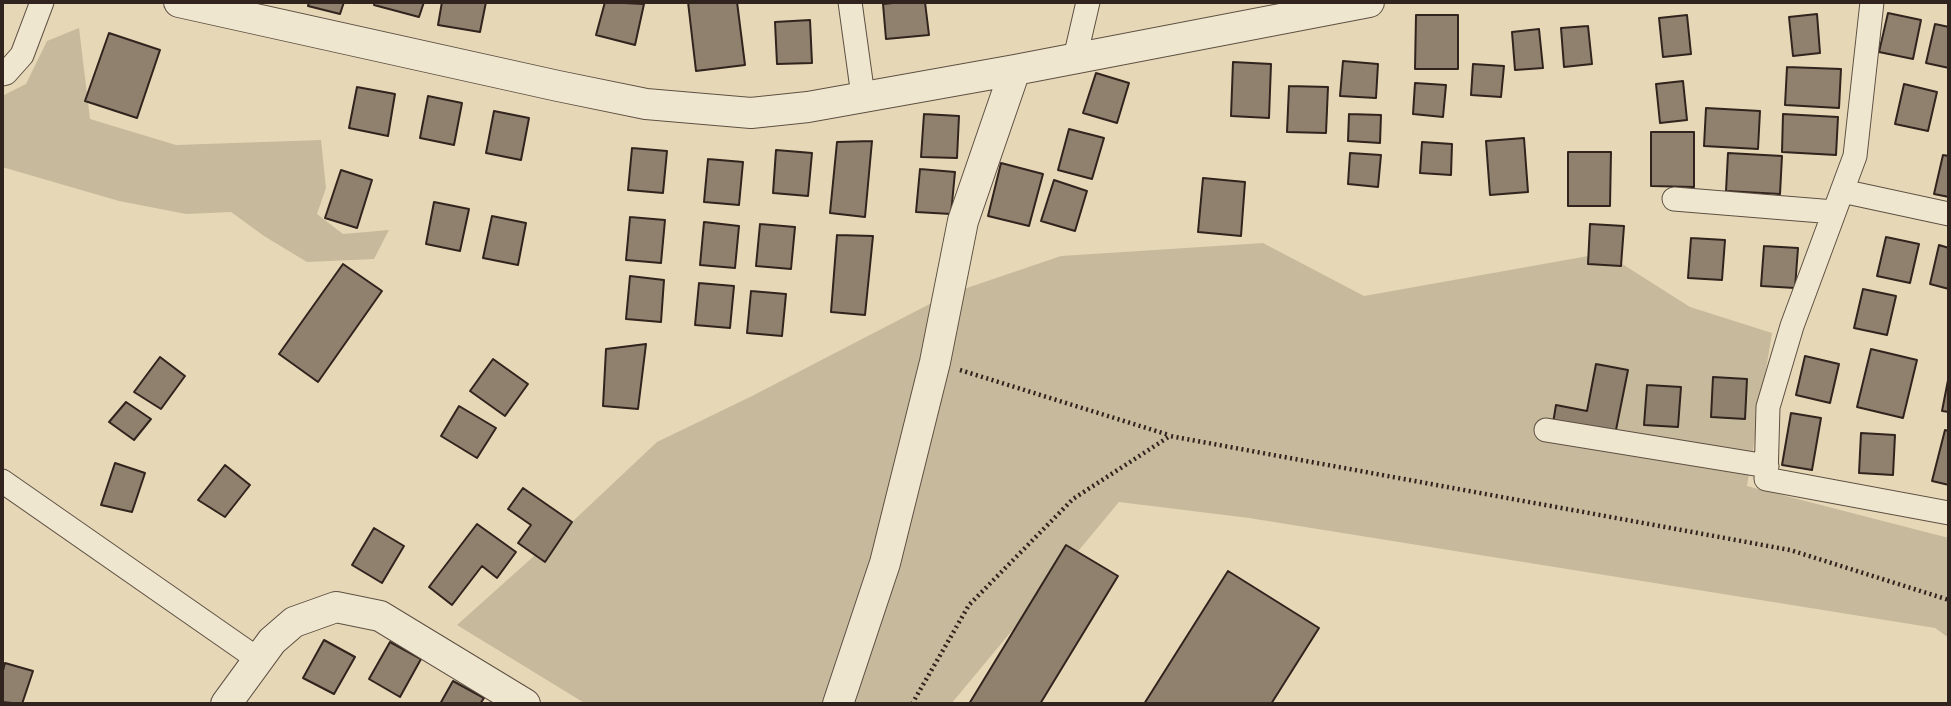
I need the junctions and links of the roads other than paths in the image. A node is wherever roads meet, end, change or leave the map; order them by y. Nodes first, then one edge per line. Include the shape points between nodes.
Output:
1 (42, 2) edge
2 (179, 2) edge
3 (849, 2) edge
4 (1088, 2) edge
5 (1369, 2) edge
6 (1872, 2) edge
7 (1075, 58) junction
8 (1015, 70) junction
9 (2, 74) edge
10 (863, 96) junction
11 (1674, 199) dead end
12 (1838, 201) junction
13 (1949, 214) edge
14 (1546, 430) dead end
15 (1766, 466) junction
16 (2, 481) edge
17 (1949, 513) edge
18 (259, 660) junction
19 (226, 704) edge
20 (525, 704) edge
21 (838, 704) edge

1 - 9 street via 22,55
2 - 10 street via 646,104 751,114
3 - 10 street
4 - 7 street
5 - 7 street
6 - 12 street via 1855,156
7 - 8 street
8 - 10 street
8 - 21 street via 963,222 935,362 885,564
11 - 12 street
12 - 13 street
12 - 15 street via 1768,407
14 - 15 street
15 - 17 street via 1766,479
16 - 18 street
18 - 19 street
18 - 20 street via 294,622 336,607 380,617

